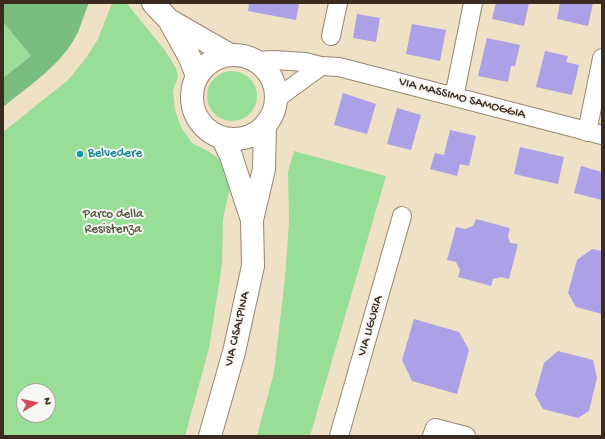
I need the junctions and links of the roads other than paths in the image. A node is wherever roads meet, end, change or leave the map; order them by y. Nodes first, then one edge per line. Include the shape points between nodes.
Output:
1 (153, 3) edge
2 (338, 3) edge
3 (473, 3) edge
4 (169, 20) junction
5 (331, 36) dead end
6 (230, 55) junction
7 (602, 58) edge
8 (256, 61) junction
9 (321, 66) junction
10 (198, 76) junction
11 (454, 97) junction
12 (276, 99) junction
13 (265, 125) junction
14 (595, 134) edge
15 (222, 137) junction
16 (402, 216) dead end
17 (252, 220) junction
18 (210, 436) edge
19 (340, 436) edge
20 (432, 436) edge
21 (466, 436) edge

1 - 4 main road, VIA CISALPINA
2 - 5 street
3 - 11 street
4 - 6 main road, VIA CISALPINA
4 - 10 main road, VIA CISALPINA
6 - 8 main road, VIA CISALPINA via 244,56
6 - 10 main road, VIA CISALPINA via 217,58
7 - 14 street
8 - 9 street, VIA MASSIMO SAMOGGIA via 304,62
8 - 12 main road, VIA CISALPINA via 271,77
9 - 11 street, VIA MASSIMO SAMOGGIA via 339,67
9 - 12 street
10 - 15 main road, VIA CISALPINA via 193,88 195,112 210,132
11 - 14 street, VIA MASSIMO SAMOGGIA
12 - 13 main road, VIA CISALPINA via 273,113
13 - 15 main road, VIA CISALPINA via 245,138
13 - 17 main road, VIA CISALPINA via 264,169
15 - 17 main road, VIA CISALPINA via 231,156
16 - 19 street, VIA LIGURIA
17 - 18 main road, VIA CISALPINA via 253,266 234,352
20 - 21 street via 435,428

